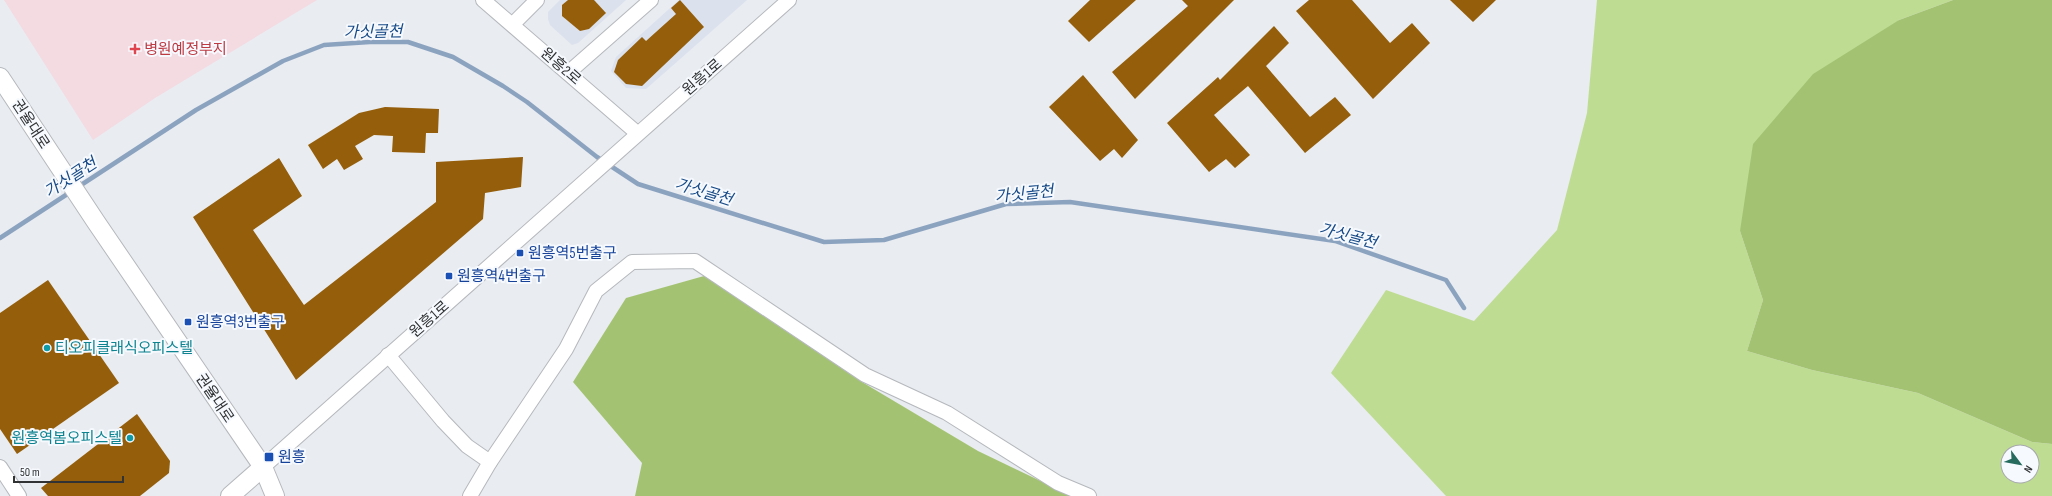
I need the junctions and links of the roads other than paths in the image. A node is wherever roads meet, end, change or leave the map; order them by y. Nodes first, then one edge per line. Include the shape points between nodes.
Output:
1 (483, 0) edge
2 (537, 0) edge
3 (650, 0) edge
4 (789, 0) edge
5 (513, 24) junction
6 (568, 73) junction
7 (0, 77) edge
8 (637, 134) junction
9 (388, 355) junction
10 (490, 462) junction
11 (263, 467) junction
12 (2, 477) edge
13 (19, 496) edge
14 (230, 496) edge
15 (275, 496) edge
16 (470, 496) edge
17 (1088, 496) edge

1 - 5 street, 원흥2로
2 - 5 street
3 - 6 street
4 - 8 street, 원흥1로
5 - 6 street, 원흥2로
6 - 8 street, 원흥2로
7 - 11 main road, 권율대로
8 - 9 street, 원흥1로
9 - 10 street via 443,421 467,446
9 - 11 street, 원흥1로
10 - 16 street
10 - 17 street via 566,349 596,291 632,262 696,261 865,375 947,413 1058,483
11 - 14 main road
11 - 15 main road, 권율대로
12 - 13 street

